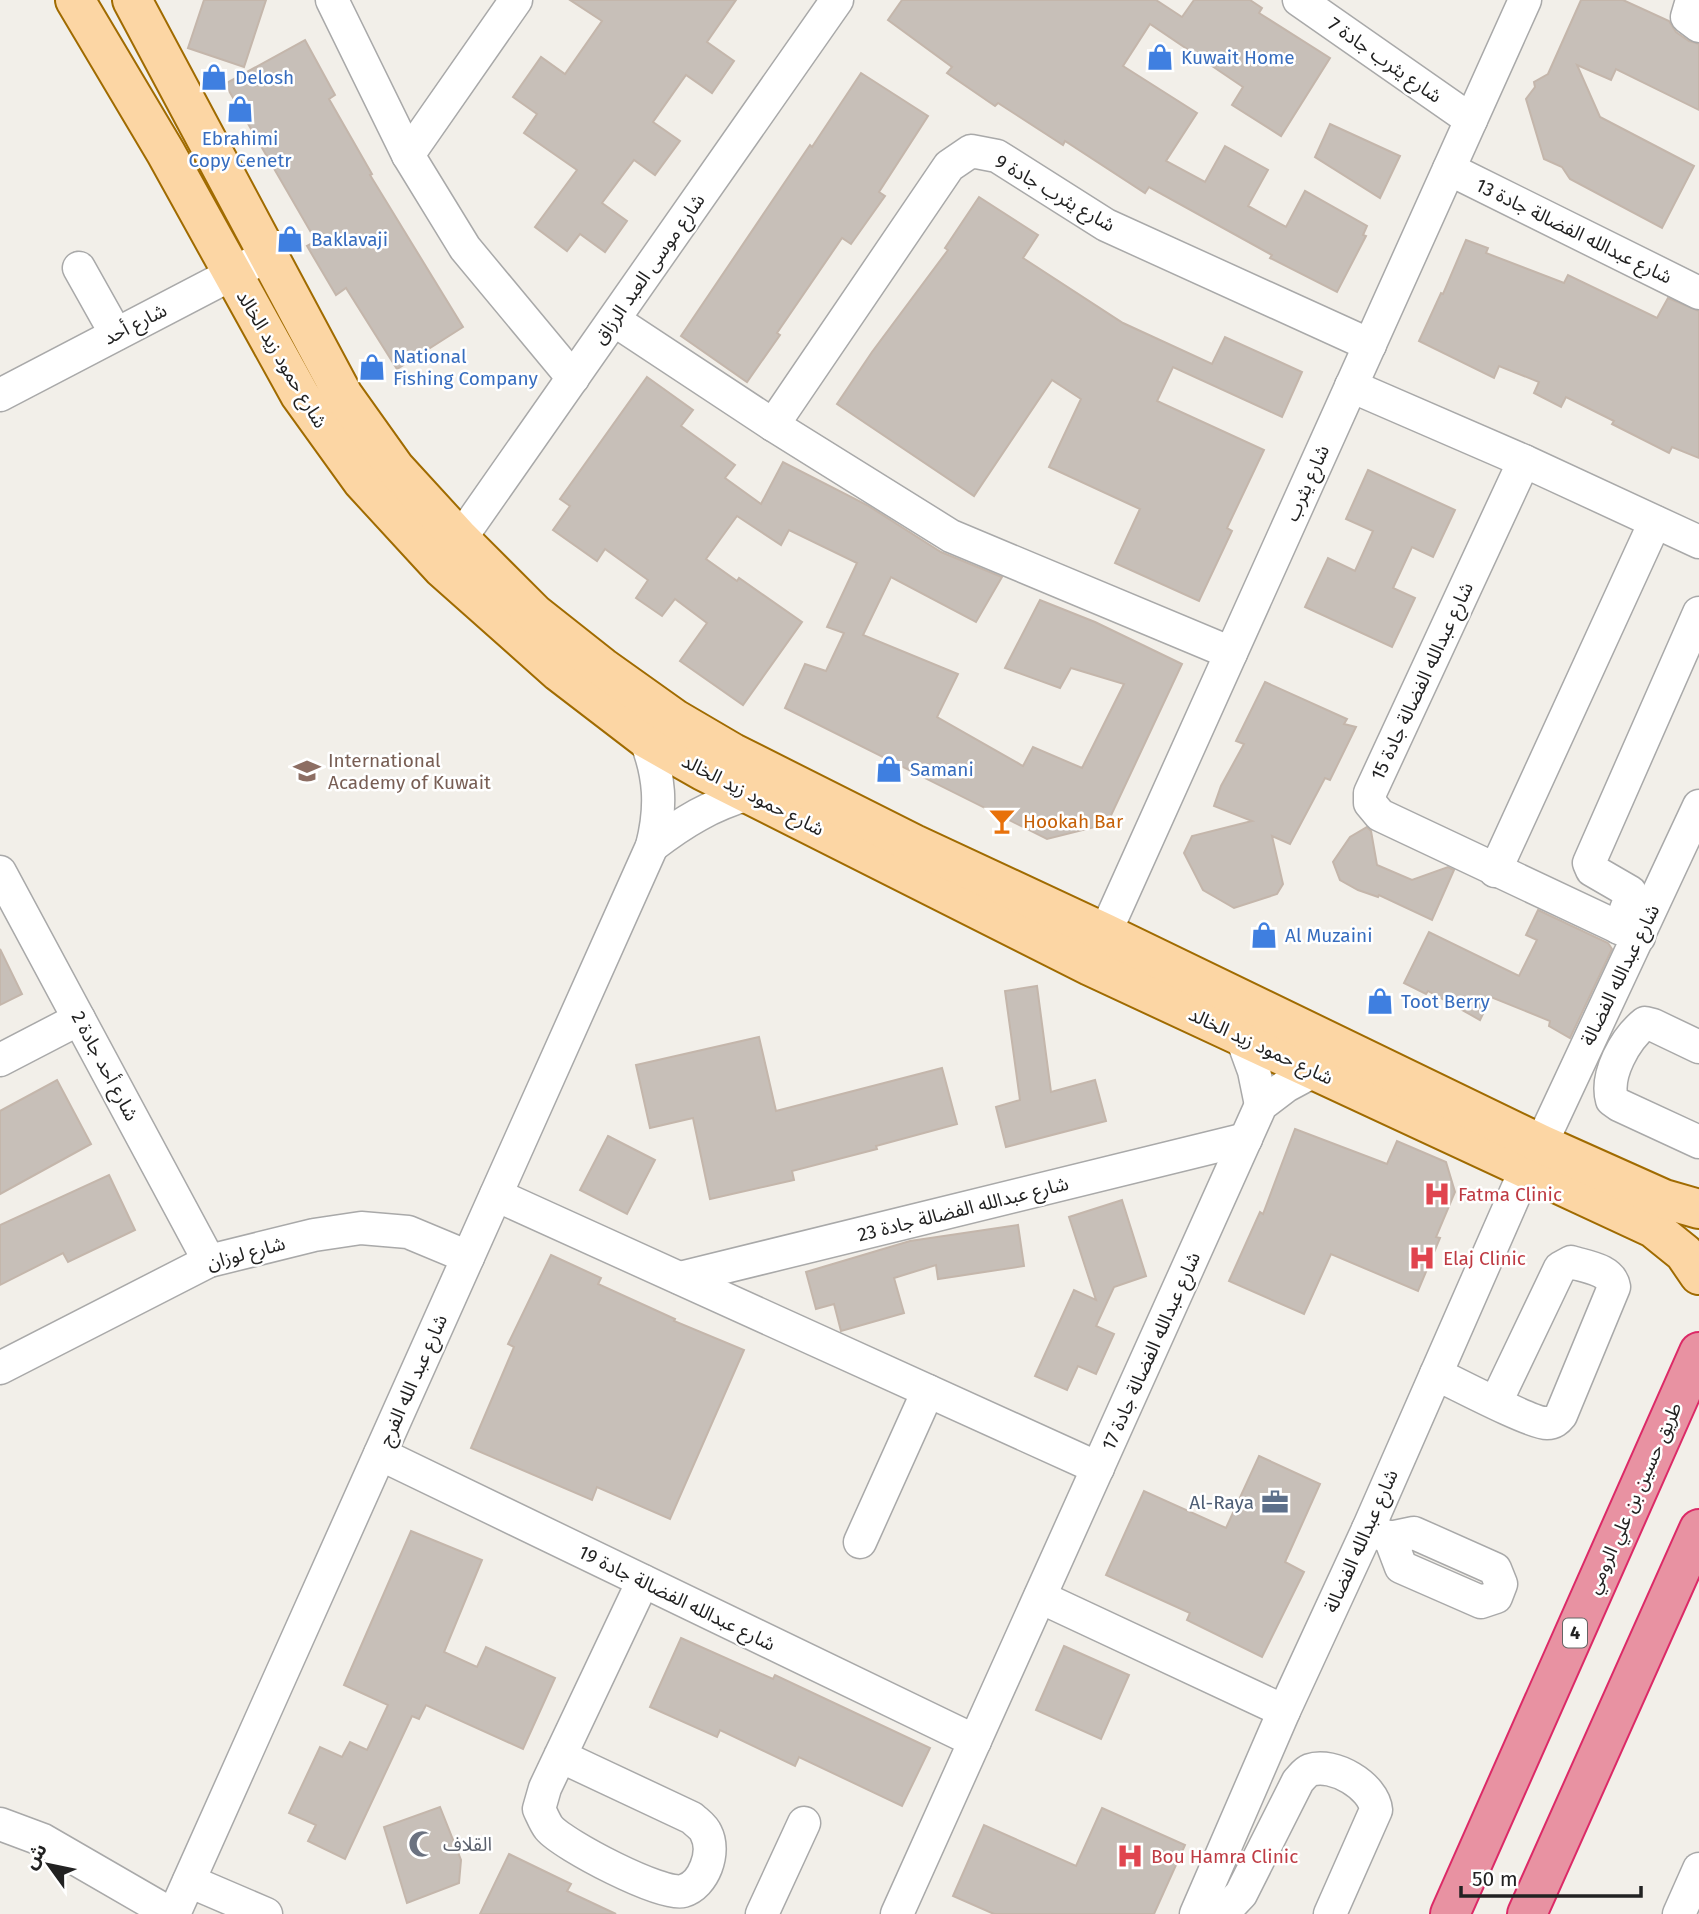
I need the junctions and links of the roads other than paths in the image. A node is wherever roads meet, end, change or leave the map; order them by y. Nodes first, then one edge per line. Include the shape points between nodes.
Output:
1 (75, 0) edge
2 (132, 0) edge
3 (332, 0) edge
4 (516, 0) edge
5 (837, 0) edge
6 (1299, 0) edge
7 (1525, 0) edge
8 (1692, 0) edge
9 (1699, 26) edge
10 (1471, 120) junction
11 (408, 155) junction
12 (1449, 169) junction
13 (270, 254) junction
14 (79, 268) dead end
15 (232, 275) junction
16 (1699, 293) edge
17 (614, 320) junction
18 (116, 334) junction
19 (1370, 345) junction
20 (573, 378) junction
21 (1352, 386) junction
22 (0, 395) edge
23 (773, 425) junction
24 (1524, 461) junction
25 (1655, 522) junction
26 (460, 539) junction
27 (1699, 542) edge
28 (1699, 614) edge
29 (1231, 653) junction
30 (645, 738) junction
31 (749, 794) junction
32 (1699, 806) edge
33 (652, 846) junction
34 (1495, 871) junction
35 (0, 872) edge
36 (1629, 932) junction
37 (1097, 950) junction
38 (79, 1019) junction
39 (1242, 1038) junction
40 (1587, 1043) junction
41 (1699, 1047) edge
42 (1617, 1058) junction
43 (0, 1060) edge
44 (1314, 1071) junction
45 (1261, 1105) junction
46 (1246, 1139) junction
47 (1699, 1142) edge
48 (1534, 1157) junction
49 (496, 1195) junction
50 (1699, 1209) edge
51 (468, 1257) junction
52 (209, 1261) junction
53 (1699, 1275) edge
54 (680, 1278) junction
55 (1699, 1352) edge
56 (0, 1368) edge
57 (1436, 1374) junction
58 (928, 1391) junction
59 (1496, 1402) junction
60 (380, 1454) junction
61 (1098, 1468) junction
62 (1699, 1529) edge
63 (860, 1542) dead end
64 (643, 1581) junction
65 (1040, 1597) junction
66 (1284, 1711) junction
67 (975, 1741) junction
68 (560, 1756) junction
69 (804, 1823) dead end
70 (0, 1824) edge
71 (1699, 1870) edge
72 (189, 1881) junction
73 (1211, 1911) edge
74 (173, 1914) edge
75 (266, 1914) edge
76 (762, 1914) edge
77 (897, 1914) edge
78 (1330, 1914) edge
79 (1450, 1914) edge
80 (1527, 1914) edge
81 (1679, 1914) edge

1 - 15 main road, شارع حمود زيد الخالد
2 - 13 main road, شارع حمود زيد الخالد
3 - 11 street
4 - 11 street
5 - 17 street, شارع موسى العبد الرزاق
6 - 10 street, شارع يثرب جادة 7
7 - 10 street, شارع يثرب
8 - 9 street via 1687,17
10 - 12 street, شارع يثرب
11 - 20 street via 465,247
12 - 16 street, شارع عبدالله الفضالة جادة 13
12 - 19 street, شارع يثرب
13 - 15 street, شارع أحد
13 - 26 main road, شارع حمود زيد الخالد via 343,395 395,468
14 - 18 street
15 - 18 street, شارع أحد
15 - 30 main road, شارع حمود زيد الخالد via 300,395 362,481 452,576 559,672
17 - 20 street, شارع موسى العبد الرزاق
17 - 23 street
18 - 22 street, شارع أحد
19 - 21 street, شارع يثرب
19 - 23 street, شارع يثرب جادة 9 via 1106,225 998,156 971,151 948,166
20 - 26 street, شارع موسى العبد الرزاق
21 - 24 street
21 - 29 street, شارع يثرب
23 - 29 street via 951,536
24 - 25 street
24 - 34 street, شارع عبدالله الفضالة جادة 15 via 1370,793 1370,803 1380,815
25 - 27 street
25 - 34 street
26 - 37 main road, شارع حمود زيد الخالد via 535,614 675,719 914,844
28 - 36 street via 1589,863 1592,870 1630,892
29 - 37 street, شارع يثرب
30 - 31 main road, شارع حمود زيد الخالد
30 - 33 street, شارع عبد الله الفرج via 658,780 659,813
31 - 33 street, شارع عبد الله الفرج via 707,808
31 - 37 main road, شارع حمود زيد الخالد
32 - 36 street, شارع عبدالله الفضالة
33 - 49 street, شارع عبد الله الفرج
34 - 36 street, شارع عبدالله الفضالة جادة 15
35 - 38 street, شارع أحد جادة 2
36 - 40 street, شارع عبدالله الفضالة
37 - 39 main road, شارع حمود زيد الخالد
37 - 48 main road, شارع حمود زيد الخالد
38 - 43 street
38 - 52 street, شارع أحد جادة 2
39 - 44 main road, شارع حمود زيد الخالد
39 - 45 street
40 - 42 street
40 - 48 street, شارع عبدالله الفضالة
41 - 42 street via 1645,1023
42 - 47 street via 1612,1100
44 - 45 street, شارع عبدالله الفضالة جادة 17
44 - 48 main road, شارع حمود زيد الخالد
45 - 46 street, شارع عبدالله الفضالة جادة 17
46 - 54 street, شارع عبدالله الفضالة جادة 23
46 - 61 street, شارع عبدالله الفضالة جادة 17
48 - 50 main road, شارع حمود زيد الخالد
48 - 53 main road, شارع حمود زيد الخالد via 1669,1239
48 - 57 street, شارع عبدالله الفضالة
49 - 51 street, شارع عبد الله الفرج
49 - 54 street
51 - 52 street, شارع لوزان via 408,1232 361,1228
51 - 60 street, شارع عبد الله الفرج
52 - 56 street, شارع لوزان
54 - 58 street
55 - 79 highway, طريق حسين بن علي الرومي / 4
57 - 59 street
57 - 66 street, شارع عبدالله الفضالة via 1378,1533
58 - 61 street
58 - 63 street
59 - 59 street via 1544,1424 1561,1415 1614,1287 1607,1274 1572,1262 1560,1268
60 - 64 street, شارع عبدالله الفضالة جادة 19
60 - 72 street, شارع عبد الله الفرج
61 - 65 street, شارع عبدالله الفضالة جادة 17
62 - 80 highway
64 - 67 street, شارع عبدالله الفضالة جادة 19
64 - 68 street
65 - 66 street
65 - 67 street, شارع عبدالله الفضالة جادة 17
66 - 73 street, شارع عبدالله الفضالة
67 - 77 street, شارع عبدالله الفضالة جادة 17
68 - 68 street via 539,1809 549,1828 580,1851 664,1891 683,1891 698,1880 708,1864 710,1846 706,1832 692,1818
69 - 76 street
70 - 74 street via 43,1840
71 - 81 street
72 - 74 street, شارع عبد الله الفرج
72 - 75 street
73 - 78 street via 1241,1894 1297,1781 1308,1771 1320,1769 1350,1776 1371,1793 1376,1810

